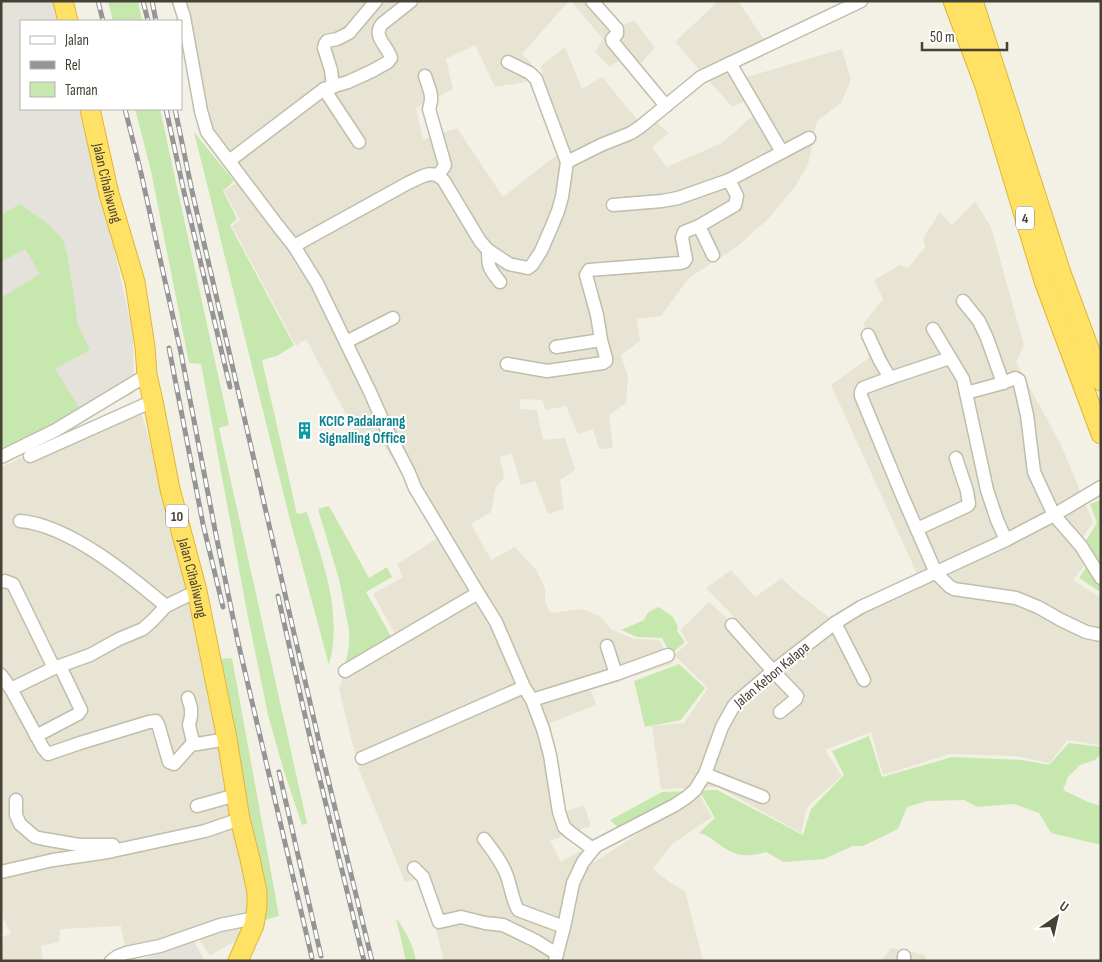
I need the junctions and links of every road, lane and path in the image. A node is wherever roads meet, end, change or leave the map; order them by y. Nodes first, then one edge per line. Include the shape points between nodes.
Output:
1 (63, 1) edge
2 (179, 1) edge
3 (376, 1) edge
4 (410, 1) edge
5 (592, 1) edge
6 (861, 1) edge
7 (953, 1) edge
8 (973, 1) edge
9 (68, 20) edge
10 (508, 62) dead end
11 (730, 63) junction
12 (425, 76) dead end
13 (328, 88) junction
14 (666, 106) junction
15 (90, 110) edge
16 (809, 138) dead end
17 (359, 142) dead end
18 (782, 152) junction
19 (229, 161) junction
20 (567, 162) junction
21 (438, 175) junction
22 (729, 180) junction
23 (613, 205) dead end
24 (699, 226) junction
25 (294, 246) junction
26 (488, 250) junction
27 (713, 255) dead end
28 (500, 282) dead end
29 (963, 301) dead end
30 (393, 318) dead end
31 (933, 329) dead end
32 (868, 335) dead end
33 (602, 340) junction
34 (346, 342) junction
35 (556, 348) dead end
36 (950, 358) junction
37 (507, 364) dead end
38 (147, 375) junction
39 (890, 378) junction
40 (1101, 381) edge
41 (1003, 383) junction
42 (966, 393) junction
43 (153, 402) junction
44 (1101, 434) edge
45 (30, 456) dead end
46 (1, 457) edge
47 (956, 458) dead end
48 (1099, 488) edge
49 (1054, 515) junction
50 (20, 521) dead end
51 (917, 529) junction
52 (1006, 540) junction
53 (936, 573) junction
54 (1101, 578) edge
55 (1, 582) edge
56 (197, 591) junction
57 (478, 593) junction
58 (166, 606) junction
59 (835, 624) junction
60 (732, 625) dead end
61 (1101, 635) edge
62 (607, 646) dead end
63 (668, 655) dead end
64 (57, 667) junction
65 (346, 671) dead end
66 (773, 671) junction
67 (616, 674) junction
68 (1, 675) edge
69 (864, 680) dead end
70 (524, 687) junction
71 (12, 689) junction
72 (188, 698) dead end
73 (532, 700) junction
74 (780, 712) dead end
75 (36, 736) junction
76 (227, 739) junction
77 (191, 745) junction
78 (362, 758) dead end
79 (705, 774) junction
80 (236, 795) junction
81 (763, 798) dead end
82 (16, 800) dead end
83 (197, 806) dead end
84 (240, 819) junction
85 (484, 839) dead end
86 (135, 846) junction
87 (593, 849) junction
88 (414, 868) dead end
89 (1, 872) edge
90 (255, 918) junction
91 (564, 926) junction
92 (556, 957) edge
93 (111, 961) edge
94 (238, 961) edge

1 - 9 highway
2 - 19 street via 207,132
3 - 13 street via 349,33 325,44 331,70
4 - 13 street via 378,28 379,37 389,53 388,62
5 - 14 street via 617,29 613,42
6 - 11 street
7 - 44 highway, 4 via 985,86 1044,281
8 - 40 highway, 4 via 1061,273
10 - 20 street via 536,79
11 - 14 street via 701,77
11 - 18 street
12 - 21 street via 432,98 429,109 444,165
13 - 17 street
13 - 19 street
14 - 20 street via 631,132
15 - 38 highway, Jalan Cihaliwung / 10 via 109,194 134,282
16 - 18 street
18 - 22 street
19 - 25 street
20 - 26 street via 558,211 532,266 509,264
21 - 25 street via 428,174
21 - 26 street
22 - 23 street via 678,198
22 - 24 street via 737,196 735,204
24 - 27 street
24 - 33 street via 682,235 684,262 587,272
25 - 34 street via 317,283
26 - 28 street via 488,264
29 - 41 street via 983,329
30 - 34 street
31 - 36 street
32 - 39 street
33 - 35 street
33 - 37 street via 606,358 602,363 547,371
34 - 57 street via 415,488
36 - 39 street
36 - 42 street via 963,380
38 - 43 highway, Jalan Cihaliwung / 10
38 - 46 street via 56,430
39 - 51 street via 863,388 861,396
41 - 42 street
41 - 49 street via 1015,378 1020,381 1034,472
42 - 52 street via 987,490
43 - 45 street
43 - 56 highway, Jalan Cihaliwung / 10 via 170,489
47 - 51 street via 969,504
48 - 49 street, Jalan Kebon Kalapa
49 - 52 street, Jalan Kebon Kalapa
49 - 54 street via 1081,546
50 - 58 street via 69,537 131,577
51 - 53 street
52 - 53 street, Jalan Kebon Kalapa
53 - 59 street, Jalan Kebon Kalapa via 861,608
53 - 61 street via 954,589 1016,598 1086,632
55 - 64 street via 13,584
56 - 58 street
56 - 76 highway, Jalan Cihaliwung / 10
57 - 65 street
57 - 70 street via 496,622
58 - 64 street via 143,629
59 - 66 street, Jalan Kebon Kalapa
59 - 69 street
60 - 66 street
62 - 67 street
63 - 67 street
64 - 71 street
64 - 75 street via 81,710
66 - 74 street via 797,696
66 - 79 street, Jalan Kebon Kalapa via 733,707
67 - 73 street
68 - 71 street
70 - 73 street
70 - 78 street
71 - 75 street
72 - 77 street
73 - 87 street via 545,738 564,826
75 - 77 street via 48,754 156,721 170,763 174,764
76 - 77 street
76 - 80 highway, Jalan Cihaliwung / 10
79 - 81 street
79 - 87 street, Jalan Kebon Kalapa via 687,797
80 - 83 street
80 - 84 highway, Jalan Cihaliwung / 10
82 - 86 street via 20,824 35,837 79,845
84 - 86 street via 205,831
84 - 90 highway, Jalan Cihaliwung / 10 via 257,892
85 - 91 street via 501,861 518,909
86 - 89 street
87 - 91 street, Jalan Kebon Kalapa via 573,883
88 - 92 street via 423,877 438,922 461,917 503,924 536,941
90 - 93 street via 126,953
90 - 94 highway, Jalan Cihaliwung / 10
91 - 92 street, Jalan Kebon Kalapa

